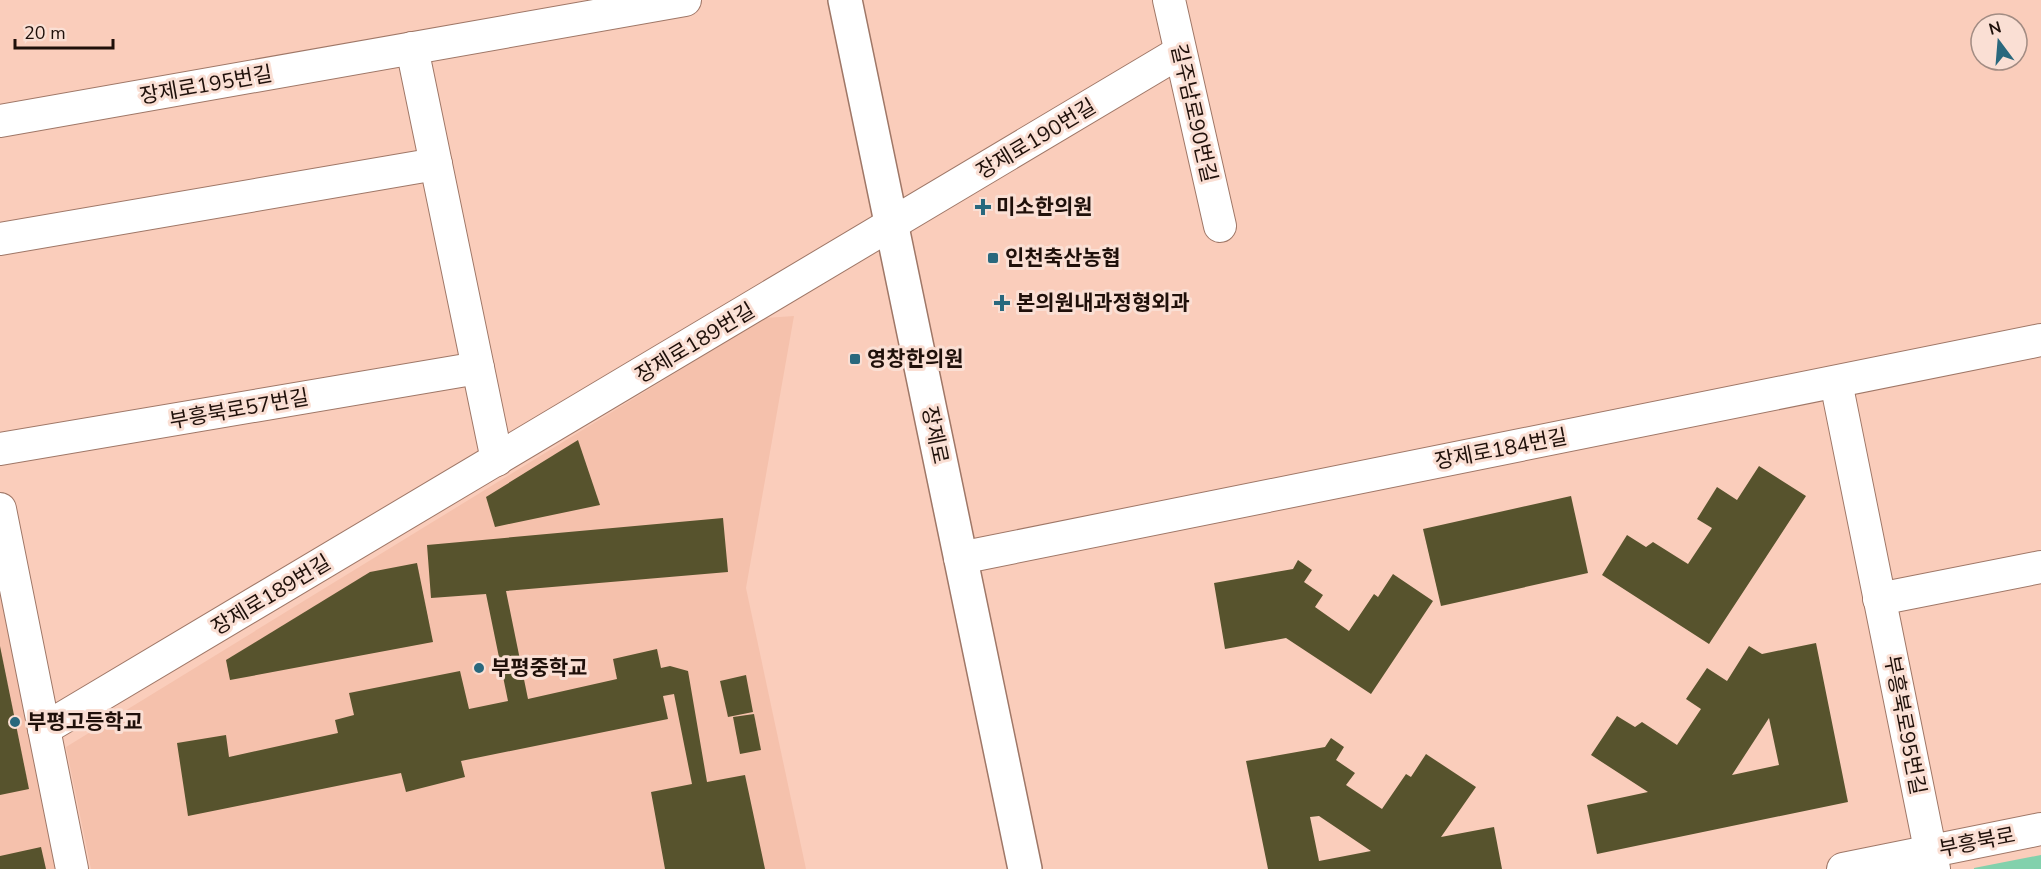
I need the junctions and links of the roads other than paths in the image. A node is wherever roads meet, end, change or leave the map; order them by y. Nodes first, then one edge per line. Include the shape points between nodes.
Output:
1 (685, 0) edge
2 (845, 0) edge
3 (1168, 0) edge
4 (412, 48) junction
5 (1180, 52) junction
6 (0, 121) edge
7 (436, 164) junction
8 (892, 226) junction
9 (1220, 226) dead end
10 (0, 239) edge
11 (2041, 340) edge
12 (478, 368) junction
13 (1836, 382) junction
14 (0, 450) edge
15 (497, 460) junction
16 (0, 509) edge
17 (5, 555) edge
18 (960, 558) junction
19 (2041, 567) edge
20 (1879, 599) junction
21 (44, 729) junction
22 (2041, 829) edge
23 (1932, 860) edge
24 (72, 869) edge
25 (1024, 869) edge
26 (1843, 869) edge

1 - 4 street, 장제로195번길
2 - 8 main road, 장제로
3 - 5 street, 길주남로90번길
4 - 6 street, 장제로195번길
4 - 7 street
5 - 8 street, 장제로190번길
5 - 9 street, 길주남로90번길
7 - 10 street
7 - 12 street
8 - 15 street, 장제로189번길
8 - 18 main road, 장제로
11 - 13 street, 장제로184번길
12 - 14 street, 부흥북로57번길
12 - 15 street
13 - 18 street, 장제로184번길
13 - 20 street, 부흥북로95번길
15 - 21 street, 장제로189번길
16 - 17 street
17 - 21 street
18 - 25 main road, 장제로
19 - 20 street
20 - 23 street, 부흥북로95번길
21 - 24 street
22 - 23 street, 부흥북로
23 - 26 street, 부흥북로

